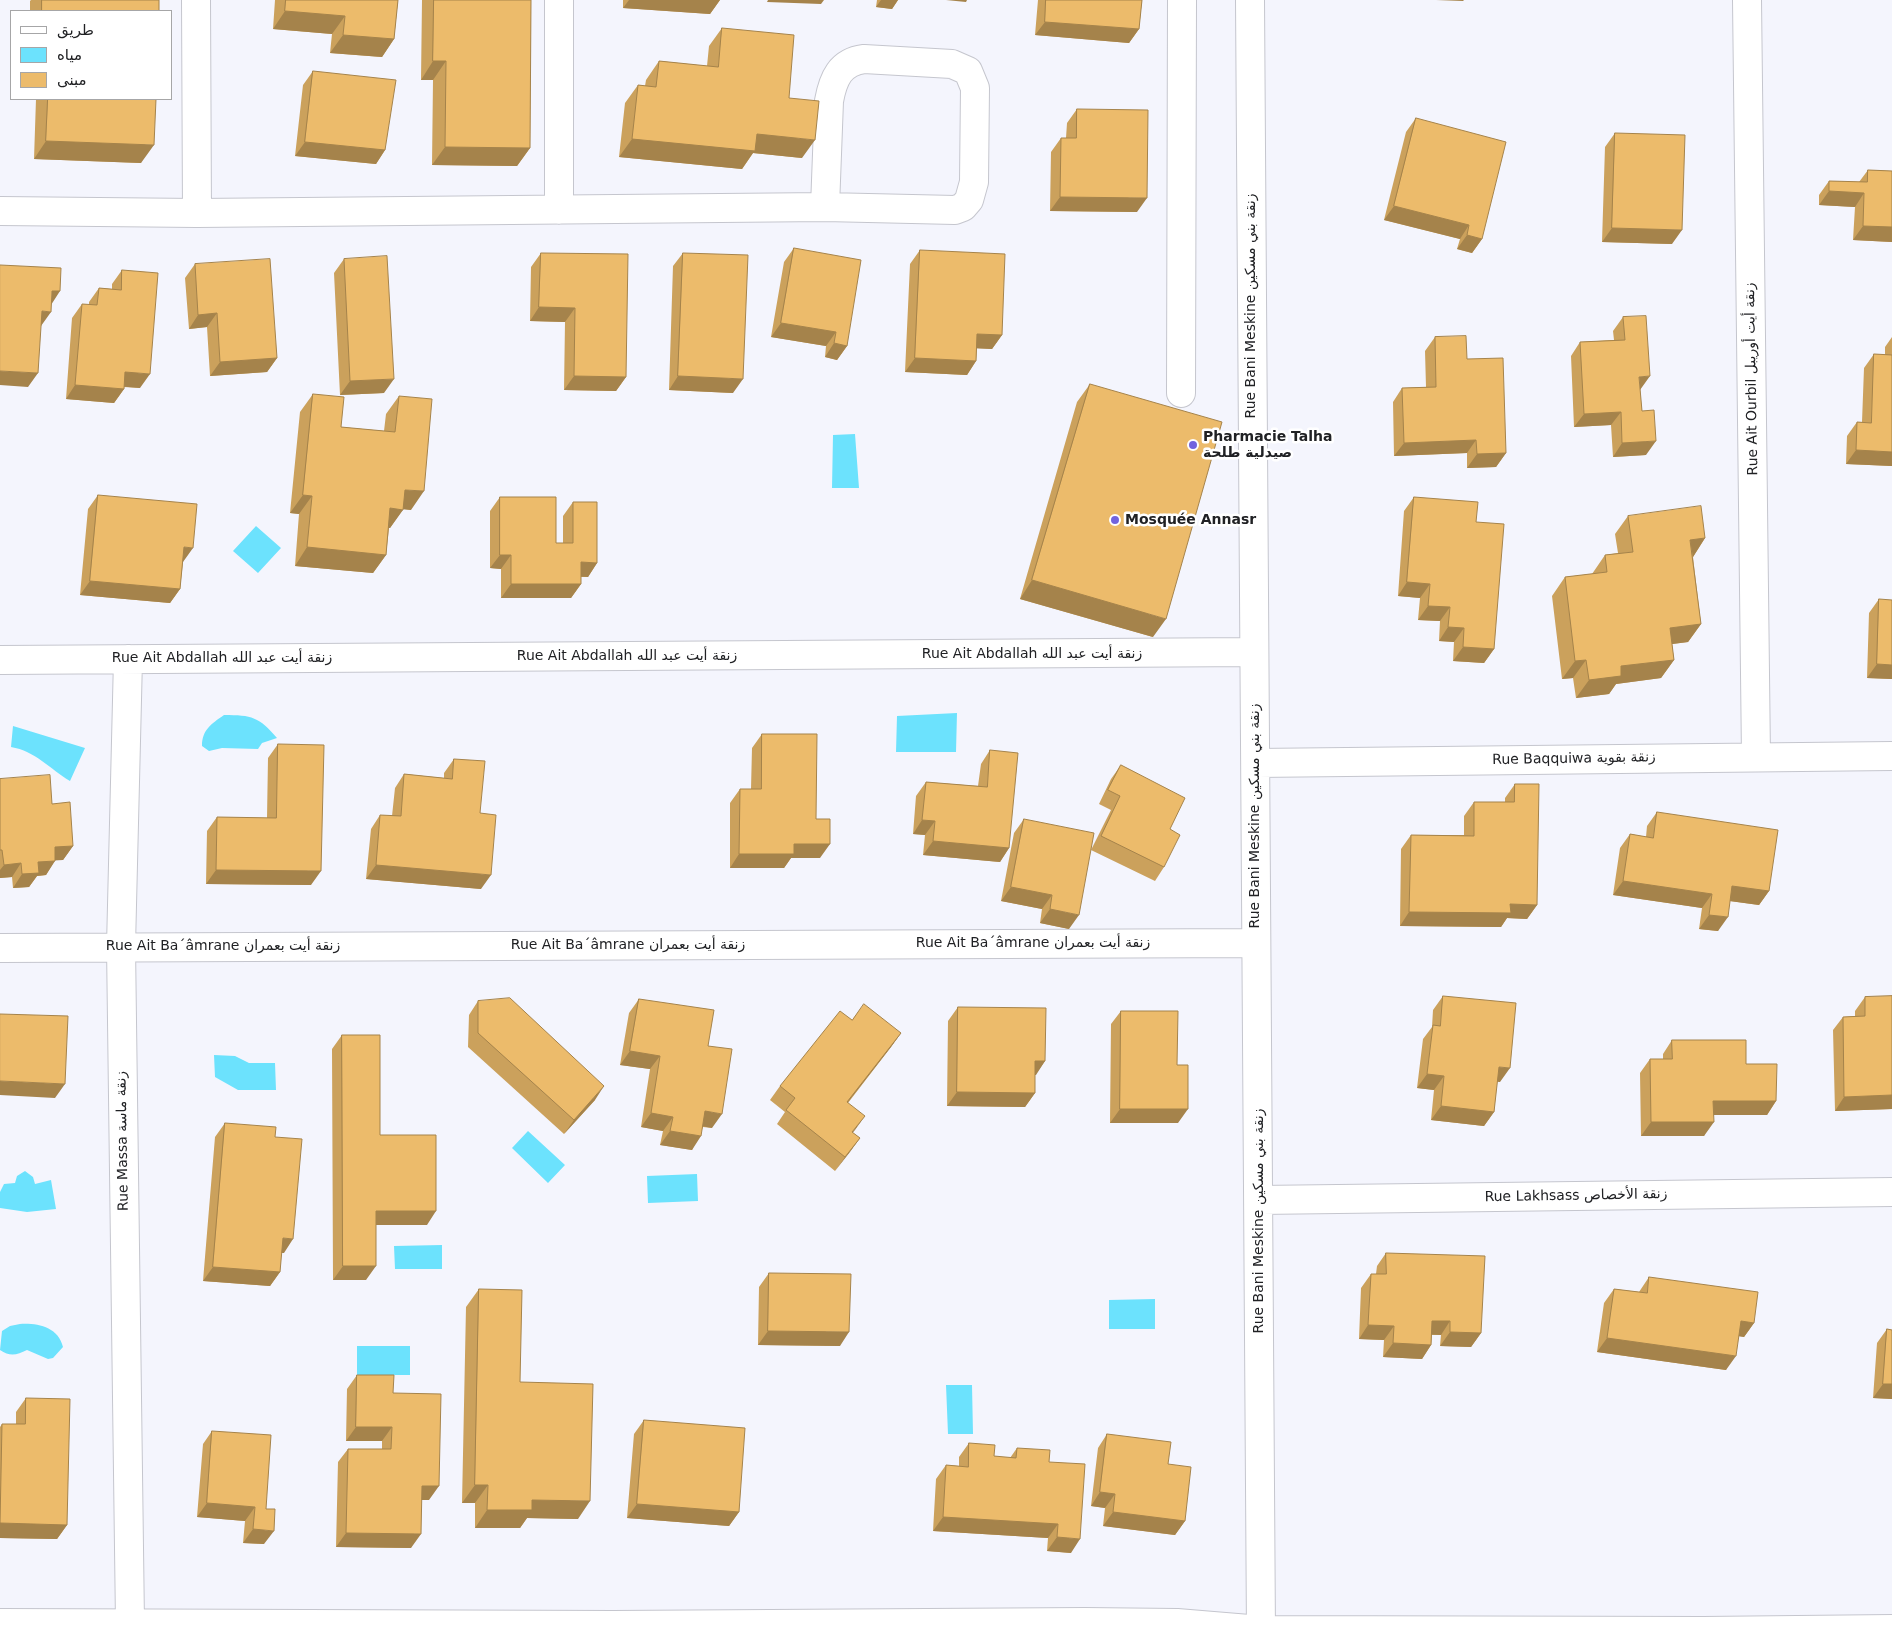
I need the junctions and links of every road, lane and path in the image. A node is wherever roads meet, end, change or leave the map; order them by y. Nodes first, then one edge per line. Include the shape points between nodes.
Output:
1 (196, 0) edge
2 (559, 0) edge
3 (1182, 0) edge
4 (1250, 0) edge
5 (1747, 0) edge
6 (825, 207) junction
7 (560, 210) junction
8 (0, 212) edge
9 (197, 213) junction
10 (1181, 393) dead end
11 (1254, 652) junction
12 (128, 659) junction
13 (0, 660) edge
14 (1892, 756) edge
15 (1756, 757) junction
16 (1256, 763) junction
17 (1255, 943) junction
18 (121, 946) junction
19 (0, 948) edge
20 (1892, 1192) edge
21 (1259, 1200) junction
22 (130, 1622) junction
23 (0, 1623) edge
24 (1892, 1629) edge
25 (1261, 1631) edge

1 - 9 street
2 - 7 street
3 - 10 street
4 - 11 street, Rue Bani Meskine زنقة بني مسكين
5 - 15 street, Rue Ait Ourbil زنقة أيت أوريبل
6 - 6 street via 955,210 964,207 974,182 975,88 968,71 952,64 864,59 853,60 843,66 832,86 829,101
6 - 7 street
7 - 9 street
8 - 9 street
11 - 12 street, Rue Ait Abdallah زنقة أيت عبد الله
11 - 16 street, Rue Bani Meskine زنقة بني مسكين
12 - 13 street, Rue Ait Abdallah زنقة أيت عبد الله
12 - 18 street, Rue Massa زنقة ماسة
14 - 15 street, Rue Baqquiwa زنقة بقوية
15 - 16 street, Rue Baqquiwa زنقة بقوية
16 - 17 street, Rue Bani Meskine زنقة بني مسكين
17 - 18 street, Rue Ait Ba´âmrane زنقة أيت بعمران
17 - 21 street, Rue Bani Meskine زنقة بني مسكين
18 - 19 street, Rue Ait Ba´âmrane زنقة أيت بعمران
18 - 22 street, Rue Massa زنقة ماسة
20 - 21 street, Rue Lakhsass زنقة الأخصاص
21 - 25 street, Rue Bani Meskine زنقة بني مسكين
22 - 23 street
22 - 25 street via 613,1625 1085,1622 1177,1623
24 - 25 street

